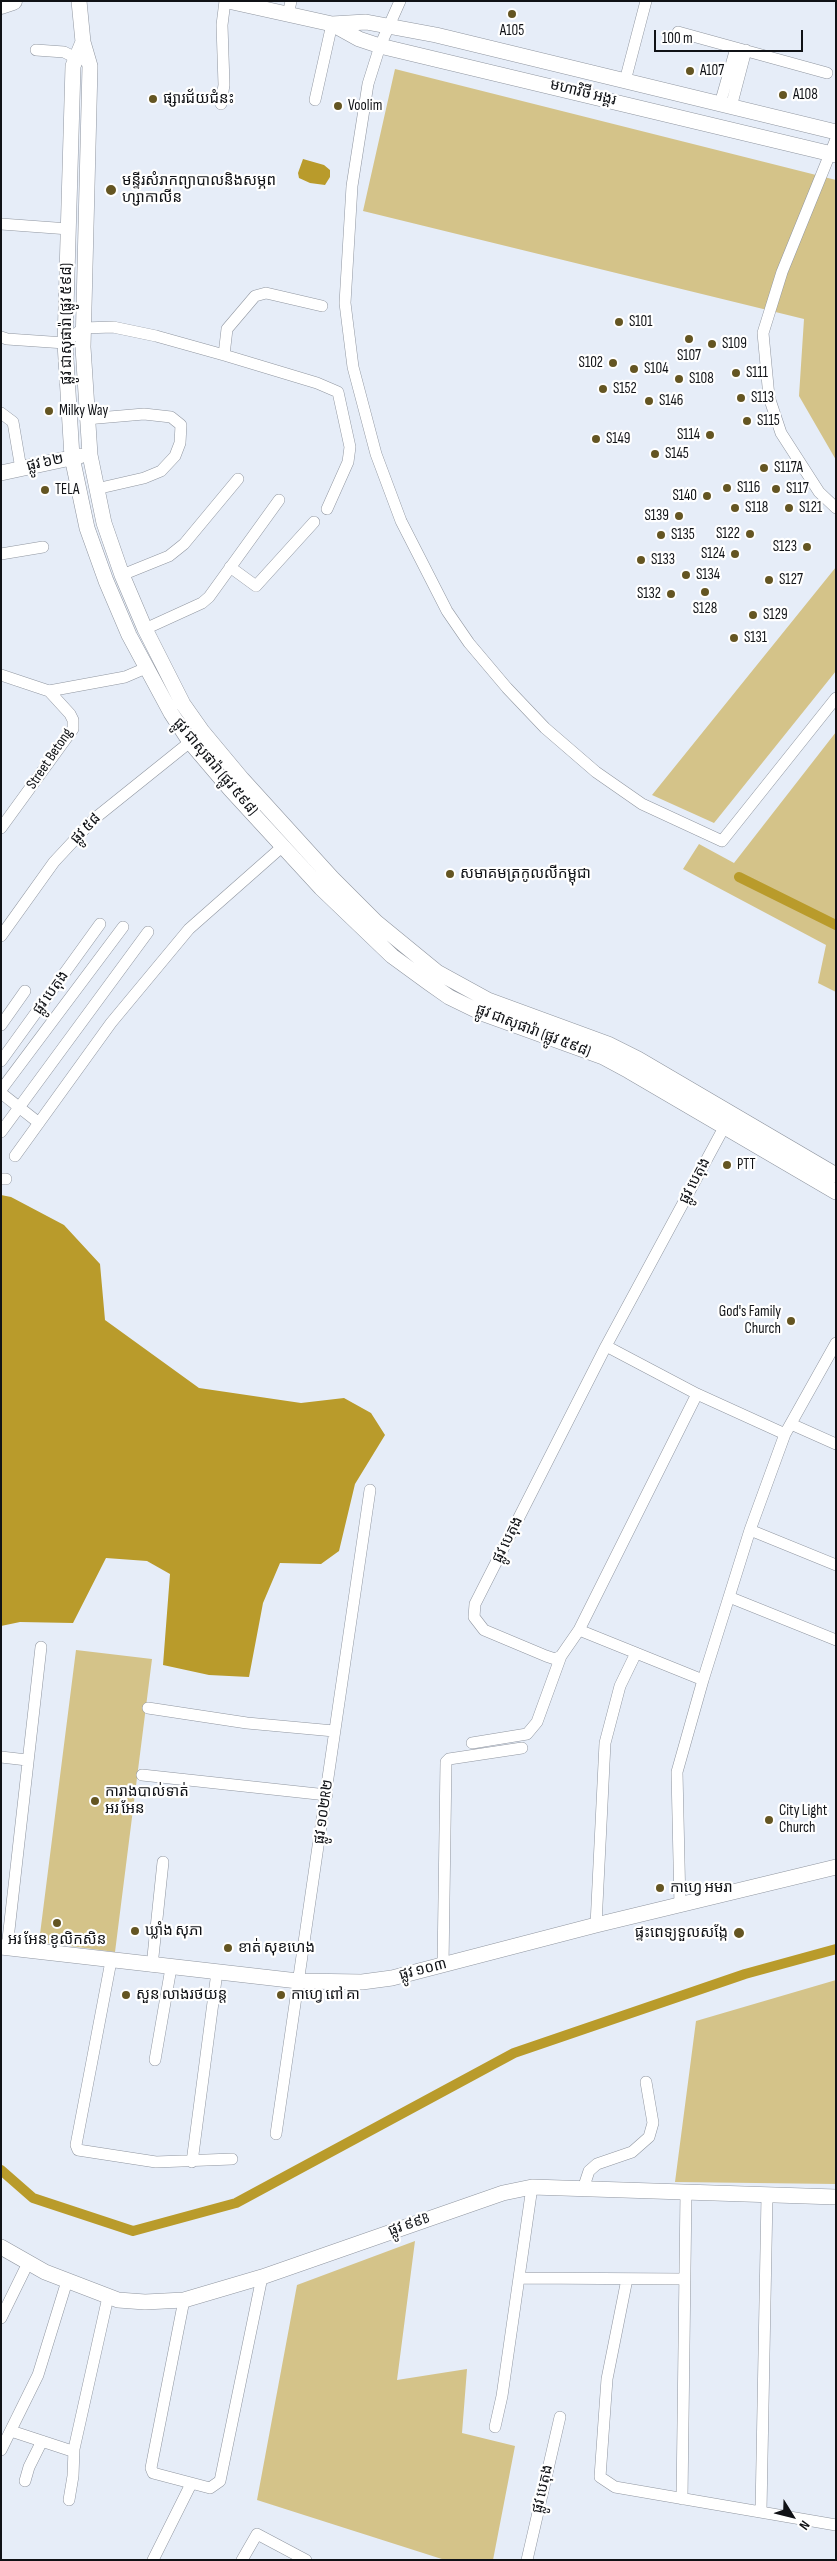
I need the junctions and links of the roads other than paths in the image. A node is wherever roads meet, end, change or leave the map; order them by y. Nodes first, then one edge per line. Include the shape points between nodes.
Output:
1 (13, 1) edge
2 (80, 1) edge
3 (226, 1) edge
4 (400, 1) edge
5 (646, 1) edge
6 (1, 5) edge
7 (290, 8) edge
8 (332, 24) junction
9 (388, 25) junction
10 (678, 32) dead end
11 (83, 42) junction
12 (380, 46) junction
13 (741, 49) junction
14 (36, 50) dead end
15 (76, 58) junction
16 (827, 74) dead end
17 (625, 81) junction
18 (315, 100) dead end
19 (221, 104) dead end
20 (725, 105) junction
21 (836, 132) edge
22 (836, 139) edge
23 (832, 154) edge
24 (1, 224) edge
25 (69, 229) junction
26 (322, 306) dead end
27 (83, 328) junction
28 (1, 337) edge
29 (65, 343) junction
30 (224, 355) junction
31 (1, 413) edge
32 (86, 419) junction
33 (90, 454) junction
34 (72, 457) junction
35 (21, 469) junction
36 (1, 473) edge
37 (238, 479) dead end
38 (96, 489) junction
39 (278, 500) dead end
40 (836, 508) edge
41 (327, 510) dead end
42 (314, 522) dead end
43 (43, 547) dead end
44 (1, 554) edge
45 (230, 567) junction
46 (122, 575) junction
47 (145, 629) junction
48 (146, 668) junction
49 (1, 676) edge
50 (49, 691) junction
51 (836, 698) edge
52 (190, 742) junction
53 (1, 828) edge
54 (283, 846) junction
55 (100, 924) dead end
56 (123, 927) dead end
57 (148, 932) dead end
58 (1, 936) edge
59 (81, 951) junction
60 (95, 963) junction
61 (25, 992) dead end
62 (1, 1025) edge
63 (1, 1061) edge
64 (1, 1091) edge
65 (20, 1107) junction
66 (728, 1120) junction
67 (39, 1123) junction
68 (1, 1132) edge
69 (15, 1156) dead end
70 (836, 1175) edge
71 (836, 1192) edge
72 (836, 1343) edge
73 (606, 1346) junction
74 (698, 1394) junction
75 (788, 1429) junction
76 (836, 1444) edge
77 (370, 1490) dead end
78 (750, 1530) junction
79 (836, 1564) edge
80 (729, 1597) junction
81 (579, 1630) junction
82 (836, 1640) edge
83 (41, 1647) dead end
84 (636, 1653) junction
85 (561, 1656) junction
86 (703, 1680) junction
87 (148, 1708) dead end
88 (334, 1731) junction
89 (472, 1743) dead end
90 (522, 1748) dead end
91 (1, 1757) edge
92 (27, 1760) junction
93 (142, 1775) dead end
94 (328, 1794) junction
95 (163, 1862) dead end
96 (836, 1866) edge
97 (680, 1906) junction
98 (596, 1925) junction
99 (4, 1947) edge
100 (111, 1960) junction
101 (152, 1966) junction
102 (443, 1966) junction
103 (171, 1968) junction
104 (217, 1972) junction
105 (298, 1981) junction
106 (155, 2060) dead end
107 (646, 2082) dead end
108 (276, 2134) dead end
109 (232, 2159) dead end
110 (192, 2162) junction
111 (532, 2187) junction
112 (584, 2189) junction
113 (686, 2192) junction
114 (767, 2196) junction
115 (836, 2197) edge
116 (1, 2247) edge
117 (28, 2263) junction
118 (262, 2278) junction
119 (520, 2278) junction
120 (627, 2279) junction
121 (684, 2279) junction
122 (67, 2281) junction
123 (108, 2297) junction
124 (184, 2300) junction
125 (1, 2318) edge
126 (560, 2417) dead end
127 (495, 2427) dead end
128 (11, 2431) junction
129 (42, 2441) junction
130 (74, 2448) junction
131 (1, 2450) edge
132 (25, 2482) dead end
133 (191, 2484) junction
134 (682, 2499) junction
135 (69, 2500) dead end
136 (761, 2511) junction
137 (836, 2525) edge
138 (153, 2560) edge
139 (242, 2560) edge
140 (306, 2560) edge
141 (527, 2560) edge

1 - 6 main road
2 - 11 main road, ផ្លូវ ជាសុផារ៉ា (ផ្លូវ ៥៩៨)
3 - 7 main road, មហាវិថី អង្គរ
3 - 19 street via 222,24 224,85
4 - 9 street
5 - 17 street
7 - 8 main road, មហាវិថី អង្គរ
8 - 9 main road, មហាវិថី អង្គរ via 366,22
8 - 12 main road, មហាវិថី អង្គរ
8 - 18 street
9 - 12 street
9 - 17 main road, មហាវិថី អង្គរ
10 - 13 street
11 - 15 main road, ផ្លូវ ជាសុផារ៉ា (ផ្លូវ ៥៩៨)
11 - 27 main road, ផ្លូវ ជាសុផារ៉ា (ផ្លូវ ៥៩៨) via 90,66
12 - 23 main road, មហាវិថី អង្គរ
12 - 51 street via 368,84 352,186 345,303 353,367 376,454 401,521 438,595 469,643 545,728 596,772 642,804 722,841
13 - 16 street
13 - 20 street
14 - 15 street via 64,52
15 - 25 main road, ផ្លូវ ជាសុផារ៉ា (ផ្លូវ ៥៩៨) via 73,66
17 - 20 main road, មហាវិថី អង្គរ
20 - 21 main road, មហាវិថី អង្គរ
22 - 23 street
23 - 40 street via 782,272 763,333 769,397 781,433 818,492
24 - 25 street
25 - 29 main road, ផ្លូវ ជាសុផារ៉ា (ផ្លូវ ៥៩៨)
26 - 30 street via 266,293 255,296 227,329
27 - 29 street
27 - 30 street via 113,327
27 - 32 main road, ផ្លូវ ជាសុផារ៉ា (ផ្លូវ ៥៩៨)
28 - 29 street
29 - 34 main road, ផ្លូវ ជាសុផារ៉ា (ផ្លូវ ៥៩៨)
30 - 41 street via 338,392 350,447 348,462
31 - 35 street via 13,422
32 - 33 main road, ផ្លូវ ជាសុផារ៉ា (ផ្លូវ ៥៩៨)
32 - 38 street via 144,414 171,417 181,425 175,456 161,471
33 - 34 main road, ផ្លូវ ៦២
33 - 38 main road, ផ្លូវ ជាសុផារ៉ា (ផ្លូវ ៥៩៨)
34 - 35 main road, ផ្លូវ ៦២
34 - 48 main road, ផ្លូវ ជាសុផារ៉ា (ផ្លូវ ៥៩៨) via 87,528 106,581
35 - 36 main road, ផ្លូវ ៦២
37 - 46 street via 184,544 170,556
38 - 46 main road, ផ្លូវ ជាសុផារ៉ា (ផ្លូវ ៥៩៨)
39 - 45 street
42 - 45 street via 256,586
43 - 44 street
45 - 47 street via 202,603
46 - 47 main road, ផ្លូវ ជាសុផារ៉ា (ផ្លូវ ៥៩៨)
47 - 66 main road, ផ្លូវ ជាសុផារ៉ា (ផ្លូវ ៥៩៨) via 175,689 202,732 332,878 400,942 457,985 524,1015 608,1044 638,1059
48 - 50 street via 125,677
48 - 52 main road, ផ្លូវ ជាសុផារ៉ា (ផ្លូវ ៥៩៨)
49 - 50 street
50 - 53 street, Street Betong via 70,714 73,729
52 - 54 main road, ផ្លូវ ជាសុផារ៉ា (ផ្លូវ ៥៩៨)
52 - 58 street, ផ្លូវ ៥៨ via 94,819 54,862
54 - 66 main road, ផ្លូវ ជាសុផារ៉ា (ផ្លូវ ៥៩៨) via 367,934 449,997 484,1014 603,1057
54 - 67 street via 189,930 112,1023
55 - 59 street, ផ្លូវ បេតុង
56 - 60 street
57 - 65 street
59 - 60 street
59 - 63 street, ផ្លូវ បេតុង
60 - 64 street
61 - 62 street
64 - 65 street
65 - 67 street
65 - 68 street
66 - 70 main road, ផ្លូវ ជាសុផារ៉ា (ផ្លូវ ៥៩៨)
66 - 71 main road, ផ្លូវ ជាសុផារ៉ា (ផ្លូវ ៥៩៨)
66 - 73 street, ផ្លូវ បេតុង
67 - 69 street
72 - 75 street
73 - 74 street
73 - 85 street, ផ្លូវ បេតុង via 475,1604 474,1617 484,1630 546,1656 555,1659
74 - 75 street
74 - 81 street
75 - 76 street
75 - 78 street
77 - 88 street, ផ្លូវ ១០២R២
78 - 79 street
78 - 80 street
80 - 82 street
80 - 86 street
81 - 84 street
81 - 85 street
83 - 92 street
84 - 86 street
84 - 98 street via 620,1686 605,1743
85 - 89 street via 537,1722 527,1734
86 - 97 street via 677,1772
87 - 88 street via 247,1723
88 - 94 street, ផ្លូវ ១០២R២
90 - 102 street via 446,1762
91 - 92 street
92 - 99 street
93 - 94 street
94 - 105 street, ផ្លូវ ១០២R២
95 - 101 street
96 - 97 main road, ផ្លូវ ១០៣
97 - 98 main road, ផ្លូវ ១០៣
98 - 102 main road, ផ្លូវ ១០៣
99 - 100 main road, ផ្លូវ ១០៣
100 - 101 main road, ផ្លូវ ១០៣
100 - 110 street via 76,2145 78,2150 156,2162
101 - 103 main road, ផ្លូវ ១០៣
102 - 105 main road, ផ្លូវ ១០៣ via 362,1982
103 - 104 main road, ផ្លូវ ១០៣
103 - 106 street
104 - 105 main road, ផ្លូវ ១០៣
104 - 110 street
105 - 108 street, ផ្លូវ ១០២R២
107 - 112 street via 653,2123 649,2137 632,2152 597,2164 586,2179
109 - 110 street
111 - 112 main road, ផ្លូវ ៩៩B
111 - 118 main road, ផ្លូវ ៩៩B via 503,2192
111 - 119 street
112 - 113 main road, ផ្លូវ ៩៩B
113 - 114 main road, ផ្លូវ ៩៩B
113 - 121 street
114 - 115 main road, ផ្លូវ ៩៩B
114 - 136 street
116 - 117 main road, ផ្លូវ ៩៩B
117 - 122 main road, ផ្លូវ ៩៩B
117 - 125 street
118 - 124 main road, ផ្លូវ ៩៩B
118 - 133 street via 220,2481 210,2488
119 - 120 street
119 - 127 street
120 - 121 street
120 - 134 street via 607,2379 600,2477 615,2486
121 - 134 street
122 - 123 main road, ផ្លូវ ៩៩B
122 - 128 street via 38,2375
123 - 124 main road, ផ្លូវ ៩៩B via 145,2302
123 - 130 street
124 - 133 street via 151,2468 153,2473
126 - 141 street, ផ្លូវ បេតុង
128 - 129 street
128 - 131 street
129 - 130 street via 69,2450
129 - 132 street
130 - 135 street
133 - 138 street
134 - 136 street
136 - 137 street
139 - 140 street via 257,2534

